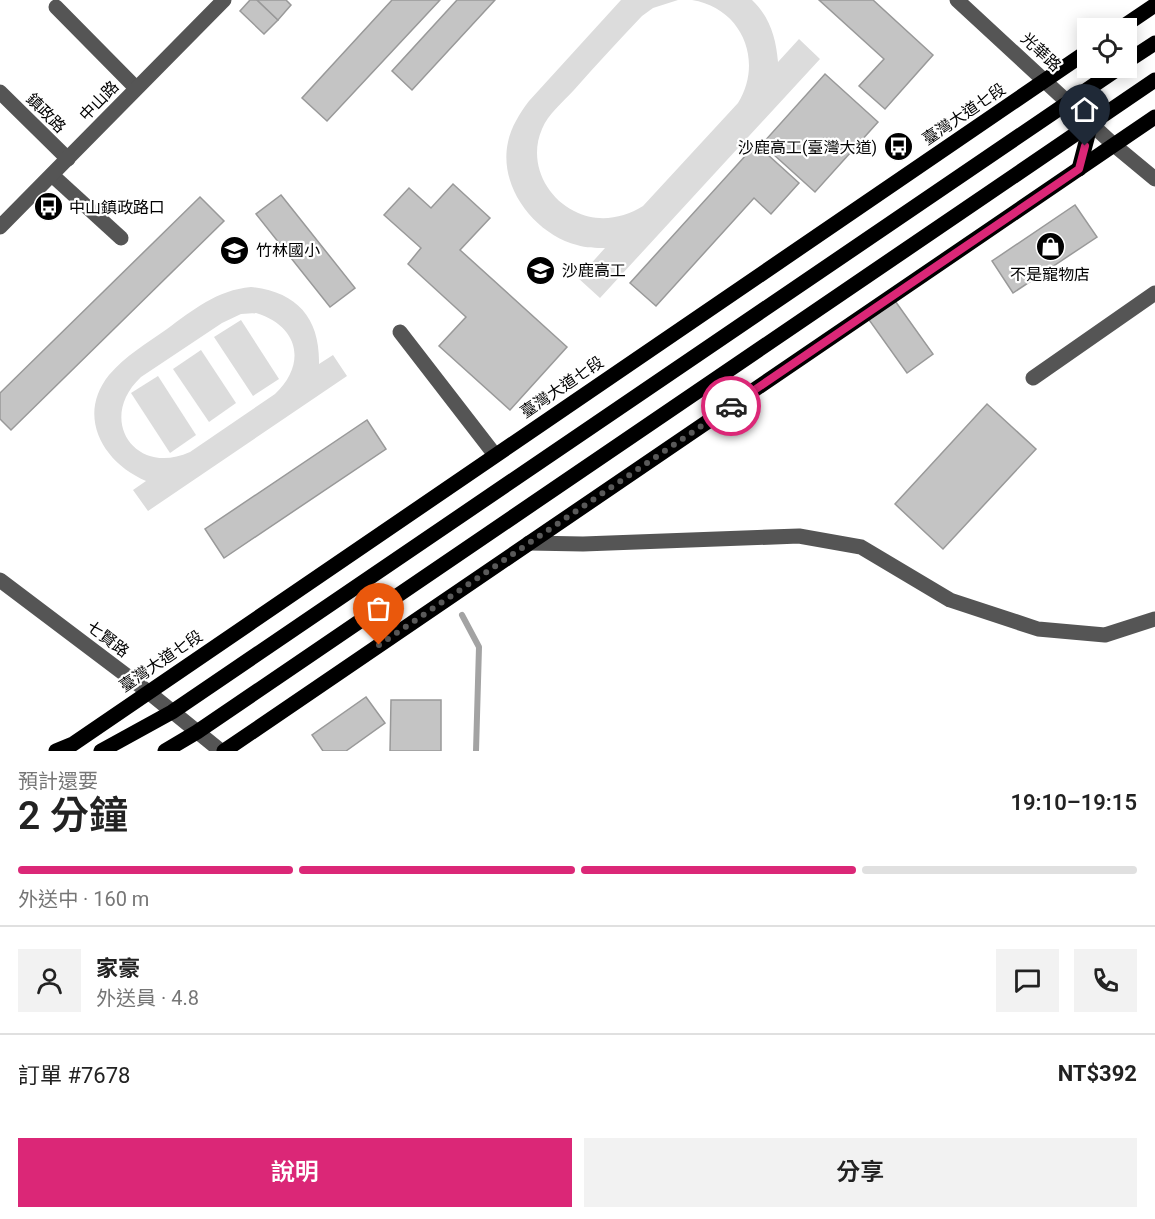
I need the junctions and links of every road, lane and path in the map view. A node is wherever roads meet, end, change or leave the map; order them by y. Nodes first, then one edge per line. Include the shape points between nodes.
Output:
1 (224, 0) edge
2 (957, 0) edge
3 (1155, 5) edge
4 (56, 8) dead end
5 (1136, 18) edge
6 (1155, 43) edge
7 (1137, 55) edge
8 (1077, 58) edge
9 (1104, 78) edge
10 (1045, 80) junction
11 (1155, 80) edge
12 (136, 88) junction
13 (0, 92) edge
14 (1068, 102) junction
15 (1155, 117) edge
16 (1091, 123) junction
17 (1114, 145) junction
18 (68, 159) junction
19 (1079, 169) junction
20 (52, 175) junction
21 (1155, 179) edge
22 (0, 227) edge
23 (121, 238) dead end
24 (1155, 293) edge
25 (400, 332) dead end
26 (1033, 378) dead end
27 (495, 455) junction
28 (530, 543) junction
29 (0, 580) edge
30 (1155, 619) edge
31 (147, 692) junction
32 (172, 712) junction
33 (197, 732) junction
34 (56, 751) edge
35 (101, 751) edge
36 (165, 751) edge
37 (222, 751) edge

1 - 12 street, 中山路
2 - 10 street, 光華路
3 - 5 main road
4 - 12 street
6 - 7 main road
8 - 10 main road, 臺灣大道七段
9 - 14 main road
10 - 14 street, 光華路
10 - 27 main road, 臺灣大道七段
11 - 16 main road
12 - 18 street, 中山路
13 - 18 street, 鎮政路
14 - 16 street, 光華路
14 - 32 main road
15 - 17 main road
16 - 17 street, 光華路
16 - 19 main road
16 - 33 main road
17 - 19 main road
17 - 21 street, 光華路
18 - 20 street, 中山路
19 - 28 main road
20 - 22 street, 中山路
20 - 23 street
24 - 26 street
25 - 27 street
27 - 31 main road, 臺灣大道七段
28 - 30 street via 799,536 861,546 950,600 1038,629 1106,635
28 - 37 main road
29 - 31 street, 七賢路
31 - 32 street, 七賢路
31 - 34 main road, 臺灣大道七段 via 73,744
32 - 33 street, 七賢路
32 - 35 main road
33 - 36 main road
33 - 37 street, 七賢路

